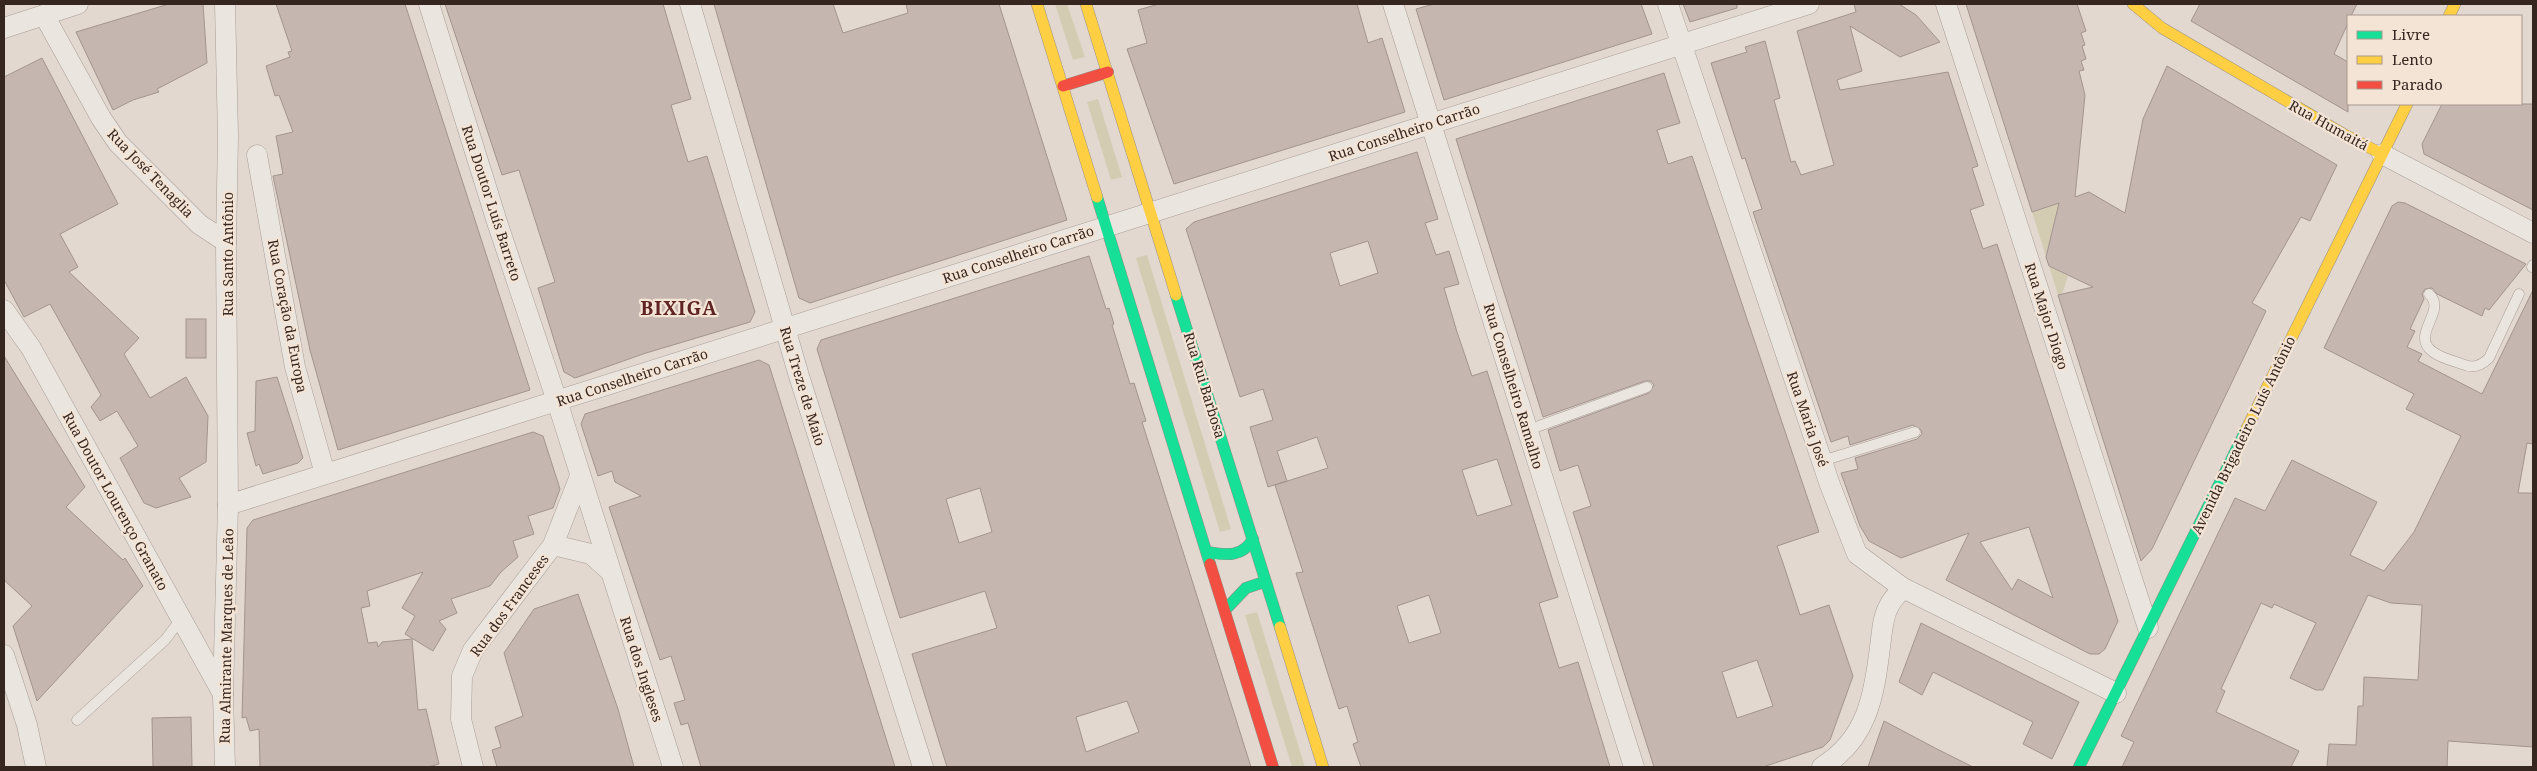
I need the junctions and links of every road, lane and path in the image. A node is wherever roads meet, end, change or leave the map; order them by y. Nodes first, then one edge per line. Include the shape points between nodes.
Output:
1 (78, 4) edge
2 (225, 4) edge
3 (429, 4) edge
4 (690, 4) edge
5 (1037, 4) edge
6 (1086, 4) edge
7 (1394, 4) edge
8 (1668, 4) edge
9 (1808, 4) edge
10 (1946, 4) edge
11 (2133, 4) edge
12 (2456, 4) edge
13 (44, 15) junction
14 (2450, 15) edge
15 (4, 28) edge
16 (1682, 44) junction
17 (1108, 72) junction
18 (1063, 86) junction
19 (2406, 105) edge
20 (1431, 123) junction
21 (2382, 154) junction
22 (257, 155) dead end
23 (1152, 212) junction
24 (1107, 226) junction
25 (2533, 233) edge
26 (226, 242) junction
27 (2429, 294) dead end
28 (2518, 294) dead end
29 (4, 310) edge
30 (785, 328) junction
31 (1647, 387) dead end
32 (557, 401) junction
33 (1528, 430) junction
34 (1915, 432) dead end
35 (1822, 460) junction
36 (325, 474) junction
37 (580, 476) junction
38 (228, 505) junction
39 (1253, 540) junction
40 (553, 545) junction
41 (1207, 552) junction
42 (610, 571) junction
43 (1267, 586) junction
44 (1903, 588) junction
45 (1225, 610) junction
46 (181, 619) junction
47 (2148, 628) junction
48 (4, 654) edge
49 (2116, 693) junction
50 (223, 695) junction
51 (77, 720) dead end
52 (36, 767) edge
53 (224, 767) edge
54 (473, 767) edge
55 (673, 767) edge
56 (923, 767) edge
57 (1273, 767) edge
58 (1323, 767) edge
59 (1634, 767) edge
60 (1822, 767) edge
61 (2079, 767) edge

1 - 13 street
2 - 26 street, Rua Santo Antônio
3 - 32 street, Rua Doutor Luís Barreto
4 - 30 street, Rua Treze de Maio
5 - 18 main road
6 - 17 main road, Rua Rui Barbosa
7 - 20 street, Rua Conselheiro Ramalho
8 - 16 street, Rua Maria José
9 - 16 street, Rua Conselheiro Carrão
10 - 47 street, Rua Major Diogo
11 - 21 main road, Rua Humaitá via 2162,28
12 - 14 main road
13 - 15 street
13 - 26 street, Rua José Tenaglia via 100,118 118,143 199,224
16 - 20 street, Rua Conselheiro Carrão
16 - 35 street, Rua Maria José
17 - 18 main road
17 - 23 main road, Rua Rui Barbosa
18 - 24 main road
19 - 21 main road, Avenida Brigadeiro Luís Antônio
20 - 23 street, Rua Conselheiro Carrão
20 - 33 street, Rua Conselheiro Ramalho
21 - 25 street, Rua Humaitá
21 - 47 main road, Avenida Brigadeiro Luís Antônio
22 - 36 street, Rua Coração da Europa via 296,366
23 - 24 street, Rua Conselheiro Carrão
23 - 39 main road, Rua Rui Barbosa
24 - 30 street, Rua Conselheiro Carrão
24 - 41 main road
26 - 38 street, Rua Santo Antônio
27 - 28 lane via 2436,306 2425,330 2427,344 2432,352 2468,367 2482,364 2489,358
29 - 46 street, Rua Doutor Lourenço Granato via 31,348
30 - 32 street, Rua Conselheiro Carrão
30 - 56 street, Rua Treze de Maio
31 - 33 lane
32 - 36 street, Rua Conselheiro Carrão
32 - 37 street, Rua dos Ingleses
33 - 59 street, Rua Conselheiro Ramalho
34 - 35 lane
35 - 44 street, Rua Maria José via 1857,554
36 - 38 street, Rua Conselheiro Carrão
37 - 40 street, Rua dos Franceses
37 - 42 street, Rua dos Ingleses
38 - 50 street, Rua Almirante Marques de Leão
39 - 41 main road via 1249,548 1235,555
39 - 43 main road, Rua Rui Barbosa
40 - 42 street via 591,554
40 - 54 street, Rua dos Franceses via 473,650 462,676 461,720
41 - 45 main road
42 - 55 street, Rua dos Ingleses
43 - 45 main road via 1264,582 1245,587
43 - 58 main road, Rua Rui Barbosa
44 - 49 street, Rua Maria José
44 - 60 street via 1889,605 1884,620 1876,683 1866,715 1854,740 1839,756
45 - 57 main road
46 - 50 street, Rua Doutor Lourenço Granato
46 - 51 lane via 164,640
47 - 49 main road, Avenida Brigadeiro Luís Antônio
48 - 52 street
49 - 61 main road, Avenida Brigadeiro Luís Antônio
50 - 53 street, Rua Almirante Marques de Leão

